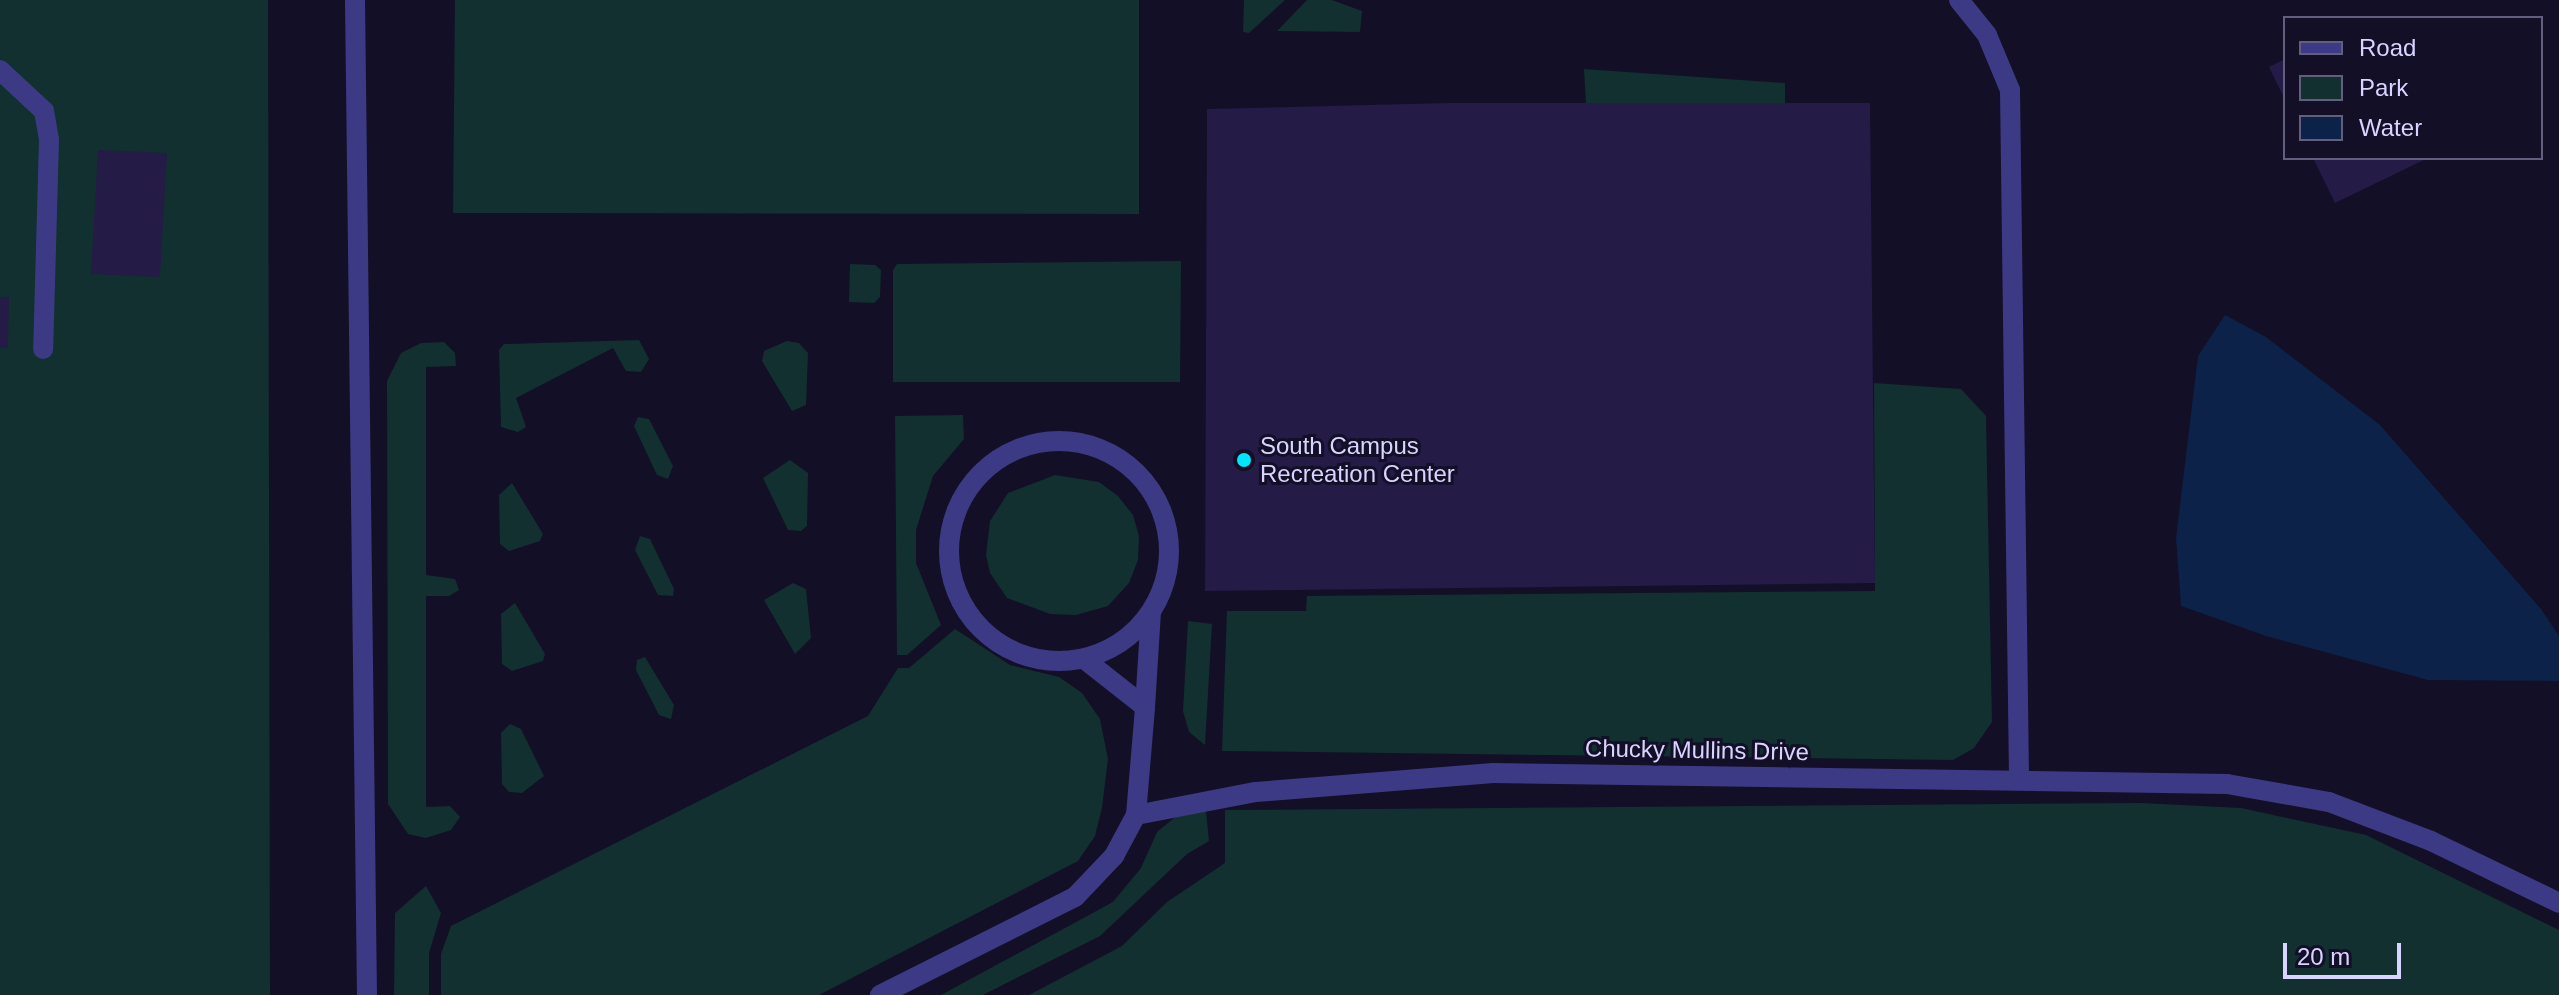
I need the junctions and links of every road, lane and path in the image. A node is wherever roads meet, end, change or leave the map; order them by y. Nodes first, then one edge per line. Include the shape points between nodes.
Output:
1 (355, 0) edge
2 (1959, 0) edge
3 (0, 70) edge
4 (43, 349) dead end
5 (1151, 610) junction
6 (1084, 659) junction
7 (1145, 707) junction
8 (2019, 780) junction
9 (1136, 815) junction
10 (2559, 903) edge
11 (367, 995) edge
12 (880, 995) edge

1 - 11 street
2 - 8 street via 1987,35 2010,90
3 - 4 street via 44,111 49,140
5 - 6 street via 1118,645
5 - 6 street via 1163,589 1170,554 1165,517 1149,485 1123,460 1091,444 1054,440 1019,448 987,467 964,495 951,530 950,566 960,601 982,630 1012,651 1048,661
5 - 7 street
6 - 7 street
7 - 9 street
8 - 9 street, Chucky Mullins Drive via 1493,773 1256,792
8 - 10 street, Chucky Mullins Drive via 2227,784 2329,802 2431,841
9 - 12 street via 1114,856 1075,897

